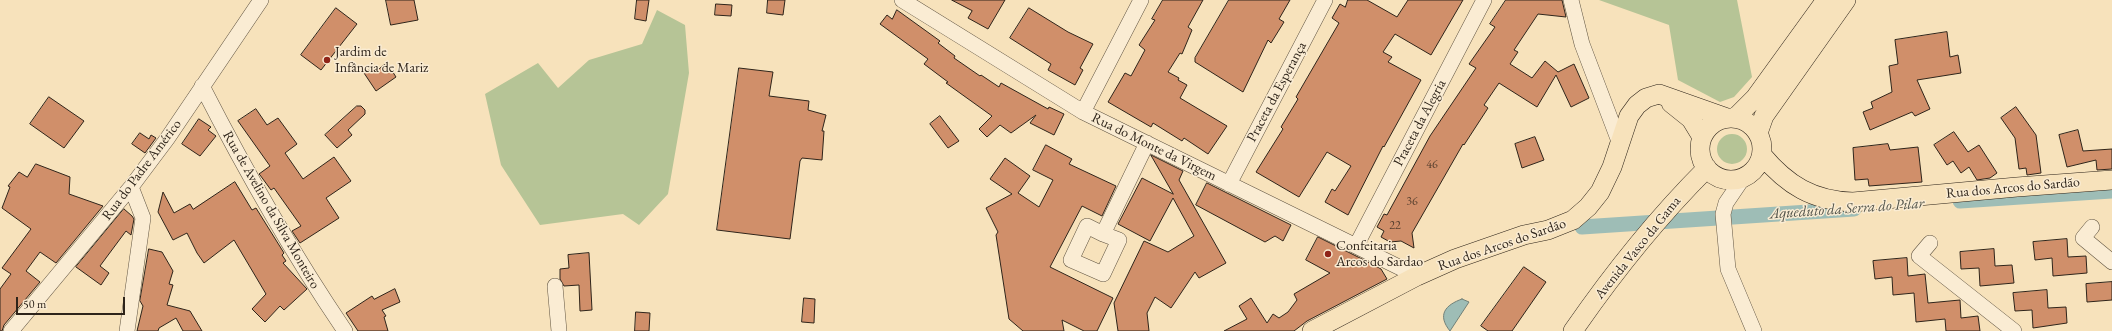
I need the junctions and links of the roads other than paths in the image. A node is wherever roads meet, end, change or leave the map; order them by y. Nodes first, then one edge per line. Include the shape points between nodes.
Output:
1 (261, 0) edge
2 (902, 0) edge
3 (1141, 0) edge
4 (1325, 0) edge
5 (1484, 0) edge
6 (1571, 0) edge
7 (1826, 0) edge
8 (1846, 0) edge
9 (202, 86) junction
10 (1659, 94) junction
11 (1083, 112) junction
12 (1731, 118) junction
13 (1758, 133) junction
14 (1702, 137) junction
15 (1146, 143) junction
16 (1620, 144) junction
17 (1762, 154) junction
18 (1707, 168) junction
19 (1743, 178) junction
20 (2112, 180) edge
21 (1229, 184) junction
22 (131, 187) junction
23 (2092, 226) dead end
24 (1103, 234) dead end
25 (1930, 243) dead end
26 (1356, 246) junction
27 (2112, 262) edge
28 (1417, 276) junction
29 (555, 286) dead end
30 (11, 331) edge
31 (127, 331) edge
32 (345, 331) edge
33 (559, 331) edge
34 (1312, 331) edge
35 (1573, 331) edge
36 (1754, 331) edge
37 (2014, 331) edge

1 - 9 street, Rua do Padre Américo
2 - 11 street, Rua do Monte da Virgem
3 - 11 street
4 - 21 street, Praceta da Esperança
5 - 26 street, Praceta da Alegria
6 - 16 street via 1582,44
7 - 12 main road via 1755,98
8 - 13 main road via 1764,116
9 - 22 street, Rua do Padre Américo
9 - 32 street, Rua de Avelino da Silva Monteiro via 234,149 310,280
10 - 12 main road
10 - 14 main road via 1691,119
10 - 16 main road, Rua dos Arcos do Sardão via 1646,98 1637,105 1629,116
11 - 15 street, Rua do Monte da Virgem
12 - 13 main road via 1748,122
12 - 14 main road via 1712,124
13 - 17 main road via 1762,143
14 - 18 main road via 1701,157
15 - 21 street, Rua do Monte da Virgem
15 - 24 street
16 - 28 main road, Rua dos Arcos do Sardão via 1600,192 1573,220 1455,259
17 - 19 main road via 1752,172
17 - 20 main road, Rua dos Arcos do Sardão via 1783,178 1814,196 1834,202
18 - 19 main road via 1724,179
18 - 35 main road, Avenida Vasco da Gama via 1658,219
19 - 36 street via 1726,203 1723,214 1728,269
21 - 26 street, Rua do Monte da Virgem
22 - 30 street, Rua do Padre Américo
22 - 31 street via 143,218
23 - 27 street via 2083,238
25 - 37 street via 1919,256
26 - 28 street, Rua do Monte da Virgem
28 - 34 main road, Rua dos Arcos do Sardão
29 - 33 street

